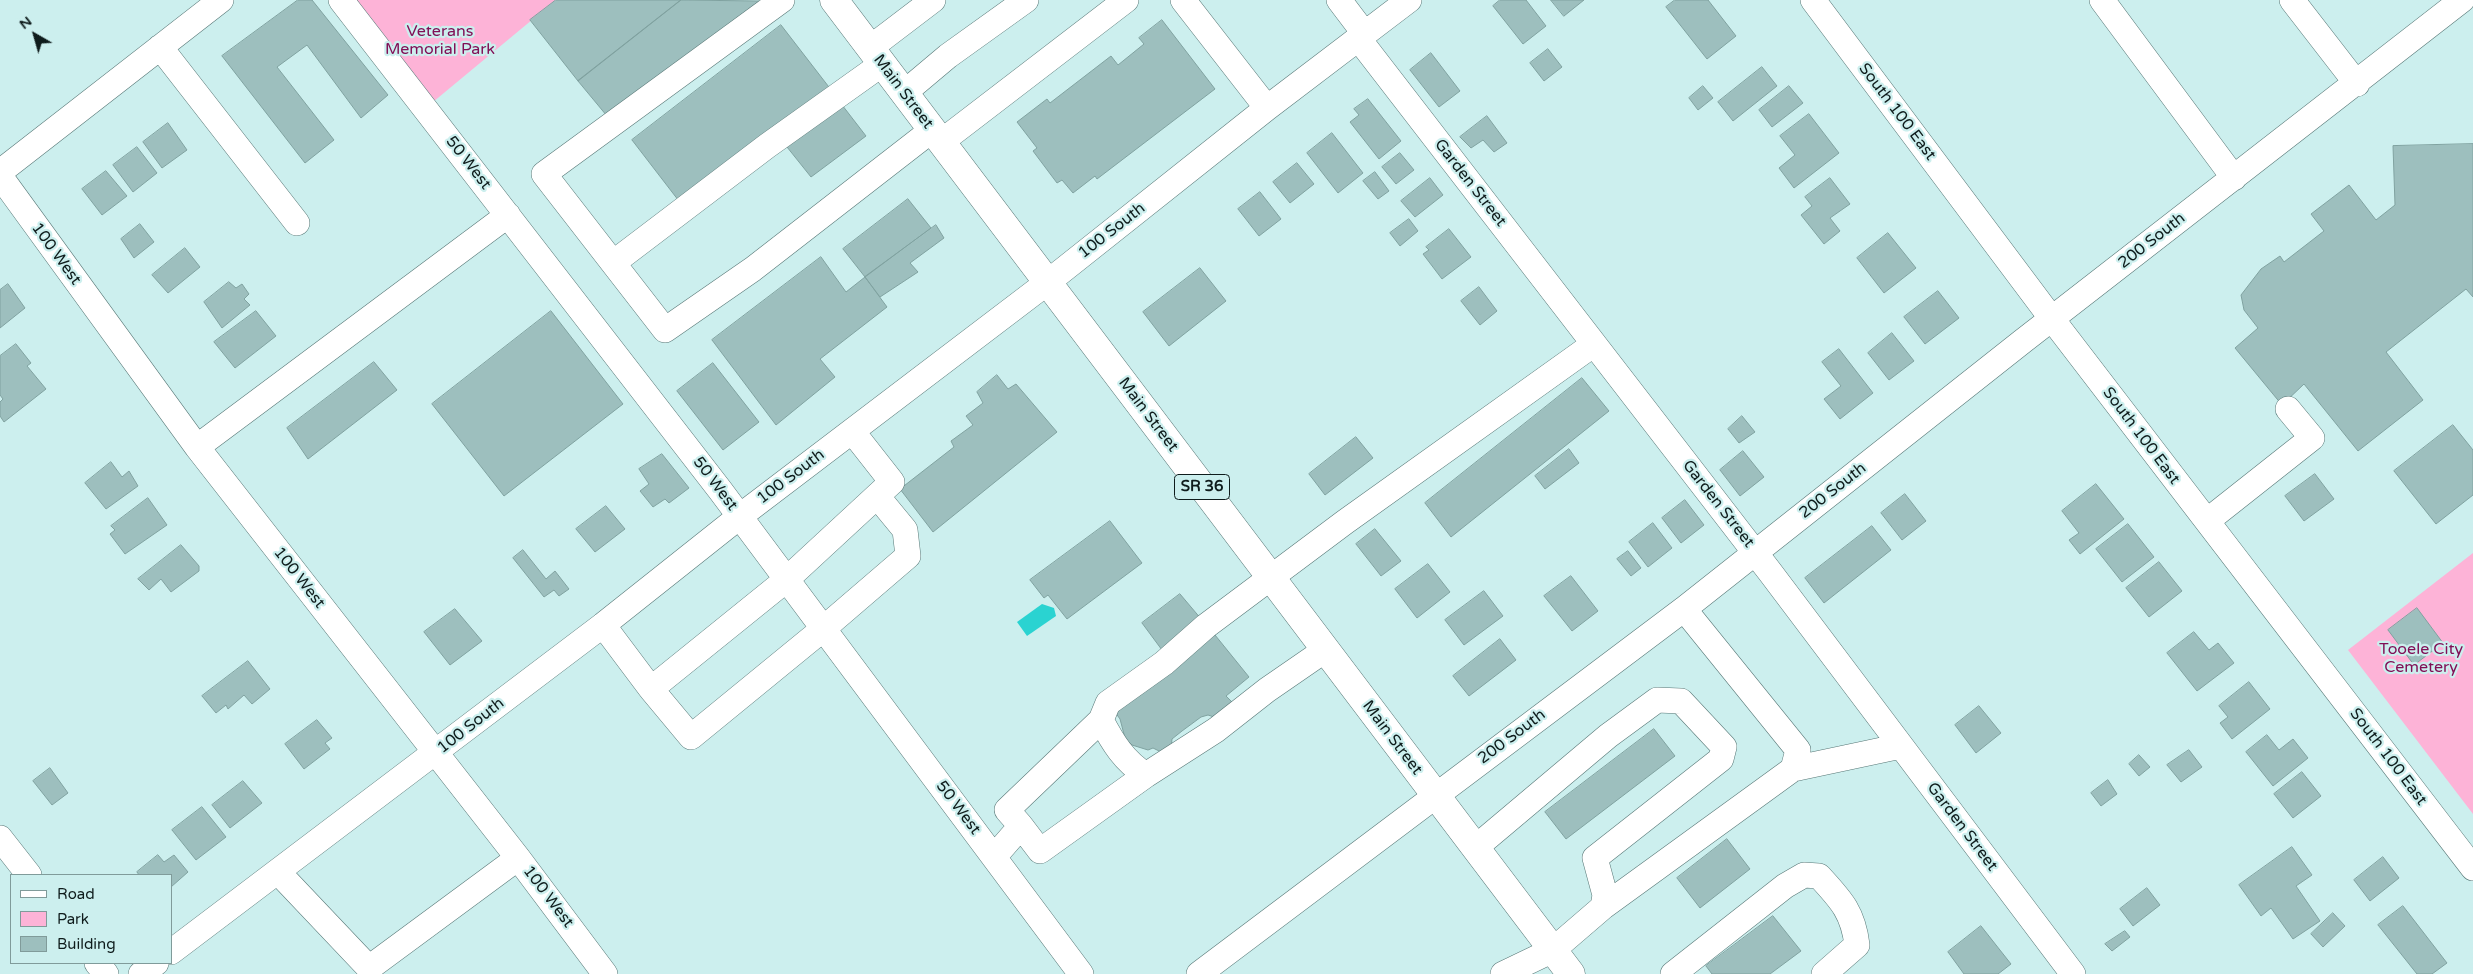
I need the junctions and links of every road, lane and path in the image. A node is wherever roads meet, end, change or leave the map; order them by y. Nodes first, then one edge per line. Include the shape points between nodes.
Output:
1 (220, 0) edge
2 (342, 0) edge
3 (782, 0) edge
4 (834, 0) edge
5 (933, 0) edge
6 (1026, 0) edge
7 (1126, 0) edge
8 (1183, 0) edge
9 (1339, 0) edge
10 (1813, 0) edge
11 (2102, 0) edge
12 (2292, 0) edge
13 (2462, 0) edge
14 (1404, 1) edge
15 (1361, 35) junction
16 (160, 47) junction
17 (876, 56) junction
18 (2357, 84) junction
19 (904, 93) junction
20 (1267, 108) junction
21 (937, 136) junction
22 (0, 172) edge
23 (0, 176) edge
24 (2234, 178) junction
25 (508, 215) junction
26 (297, 223) dead end
27 (613, 263) junction
28 (1048, 282) junction
29 (2052, 319) junction
30 (1594, 344) junction
31 (2288, 409) dead end
32 (852, 431) junction
33 (197, 447) junction
34 (877, 496) junction
35 (739, 517) junction
36 (2206, 521) junction
37 (1755, 552) junction
38 (1272, 579) junction
39 (786, 580) junction
40 (1684, 608) junction
41 (603, 625) junction
42 (823, 629) junction
43 (1326, 650) junction
44 (651, 689) junction
45 (1101, 720) junction
46 (1901, 746) junction
47 (436, 753) junction
48 (1793, 769) junction
49 (1146, 775) junction
50 (1435, 794) junction
51 (1021, 826) junction
52 (0, 838) edge
53 (1475, 848) junction
54 (994, 857) junction
55 (518, 858) junction
56 (2473, 868) edge
57 (278, 872) junction
58 (28, 874) edge
59 (1603, 907) junction
60 (1553, 950) junction
61 (172, 951) edge
62 (98, 964) edge
63 (155, 964) edge
64 (106, 974) edge
65 (141, 974) edge
66 (605, 974) edge
67 (1081, 974) edge
68 (1199, 974) edge
69 (1503, 974) edge
70 (1571, 974) edge
71 (1673, 974) edge
72 (1824, 974) edge
73 (2073, 974) edge

1 - 16 street
2 - 25 street, 50 West
3 - 27 street via 544,174
4 - 17 highway, Main Street / SR 36
5 - 17 street
6 - 19 street via 948,56
7 - 21 street
8 - 20 street
9 - 15 street, Garden Street
10 - 29 street, South 100 East
11 - 24 street
12 - 18 street
13 - 18 street, 200 South
14 - 15 street, 100 South
15 - 20 street, 100 South
15 - 30 street, Garden Street
16 - 22 street
16 - 26 street
17 - 19 highway, Main Street / SR 36
17 - 27 street via 767,146
18 - 24 street, 200 South
19 - 21 highway, Main Street / SR 36
20 - 28 street, 100 South
21 - 27 street via 665,330
21 - 28 highway, Main Street / SR 36
23 - 33 street, 100 West
24 - 29 street, 200 South
25 - 33 street
25 - 35 street, 50 West
28 - 32 street, 100 South
28 - 38 highway, Main Street / SR 36
29 - 36 street, South 100 East
29 - 37 street, 200 South
30 - 37 street, Garden Street
30 - 38 street via 1345,522
31 - 36 street via 2312,438
32 - 34 street via 892,482
32 - 35 street, 100 South
33 - 47 street, 100 West
34 - 39 street
34 - 42 street via 905,530 908,556
35 - 39 street, 50 West
35 - 41 street, 100 South
36 - 56 street, South 100 East
37 - 40 street, 200 South
37 - 46 street, Garden Street
38 - 43 highway, Main Street / SR 36
38 - 45 street via 1108,703
39 - 42 street, 50 West
39 - 44 street
40 - 48 street via 1798,750
40 - 50 street, 200 South
41 - 44 street
41 - 47 street, 100 South
42 - 44 street via 691,738
42 - 54 street, 50 West
43 - 49 street via 1216,730
43 - 50 highway, Main Street / SR 36
45 - 49 street via 1114,745 1130,765
45 - 51 street via 1007,810
46 - 48 street
46 - 73 street, Garden Street
47 - 55 street, 100 West
47 - 57 street, 100 South
48 - 59 street
49 - 51 street via 1040,851
50 - 53 highway, Main Street / SR 36
50 - 68 street, 200 South
51 - 54 street
52 - 58 street
53 - 59 street via 1608,736 1657,700 1681,701 1724,747 1721,759 1595,858 1605,895
53 - 60 highway, Main Street / SR 36
54 - 67 street, 50 West
55 - 57 street via 369,968
55 - 66 street, 100 West
57 - 61 street, 100 South
59 - 60 street
60 - 69 street
60 - 70 highway, Main Street / SR 36
62 - 64 street
63 - 65 street
71 - 72 street via 1785,886 1804,875 1819,876 1838,896 1854,923 1857,945

